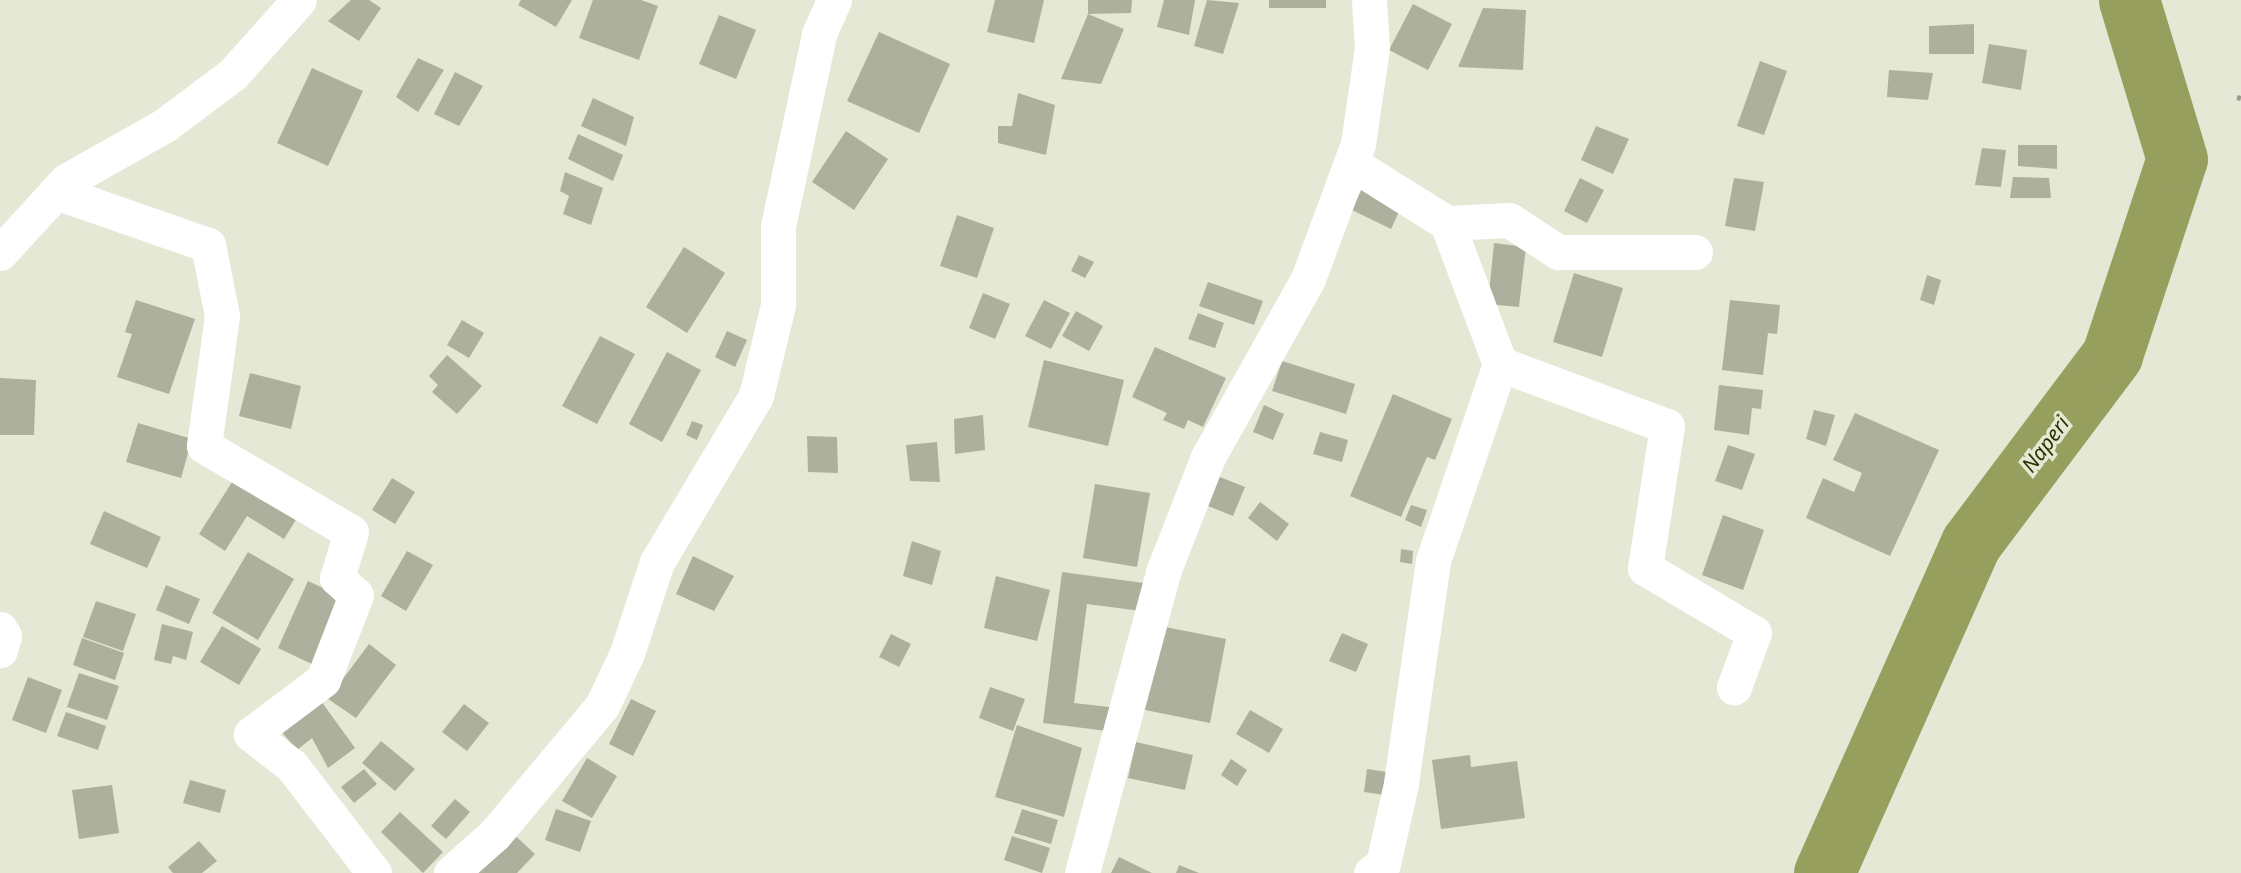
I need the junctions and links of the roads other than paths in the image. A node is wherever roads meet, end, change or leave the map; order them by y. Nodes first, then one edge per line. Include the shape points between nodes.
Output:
1 (299, 0) edge
2 (834, 0) edge
3 (1368, 0) edge
4 (1351, 163) junction
5 (56, 192) junction
6 (1447, 223) junction
7 (1695, 252) dead end
8 (0, 253) edge
9 (1500, 365) junction
10 (0, 629) edge
11 (0, 650) edge
12 (1734, 687) dead end
13 (374, 873) edge
14 (451, 873) edge
15 (1082, 873) edge
16 (1371, 873) edge

1 - 5 street via 233,74 164,125 66,181
2 - 14 street via 819,34 778,226 778,305 756,396 657,562 627,653 602,706 494,835
3 - 4 street via 1372,48
4 - 6 street
4 - 15 street via 1308,279 1208,457 1163,572
5 - 8 street
5 - 13 street via 208,245 222,316 204,446 351,532 337,578 356,595 323,680 251,734 292,766
6 - 7 street via 1509,220 1558,252
6 - 9 street
9 - 12 street via 1667,426 1645,568 1754,633
9 - 16 street via 1433,561 1401,784 1383,864
10 - 11 street via 4,636

